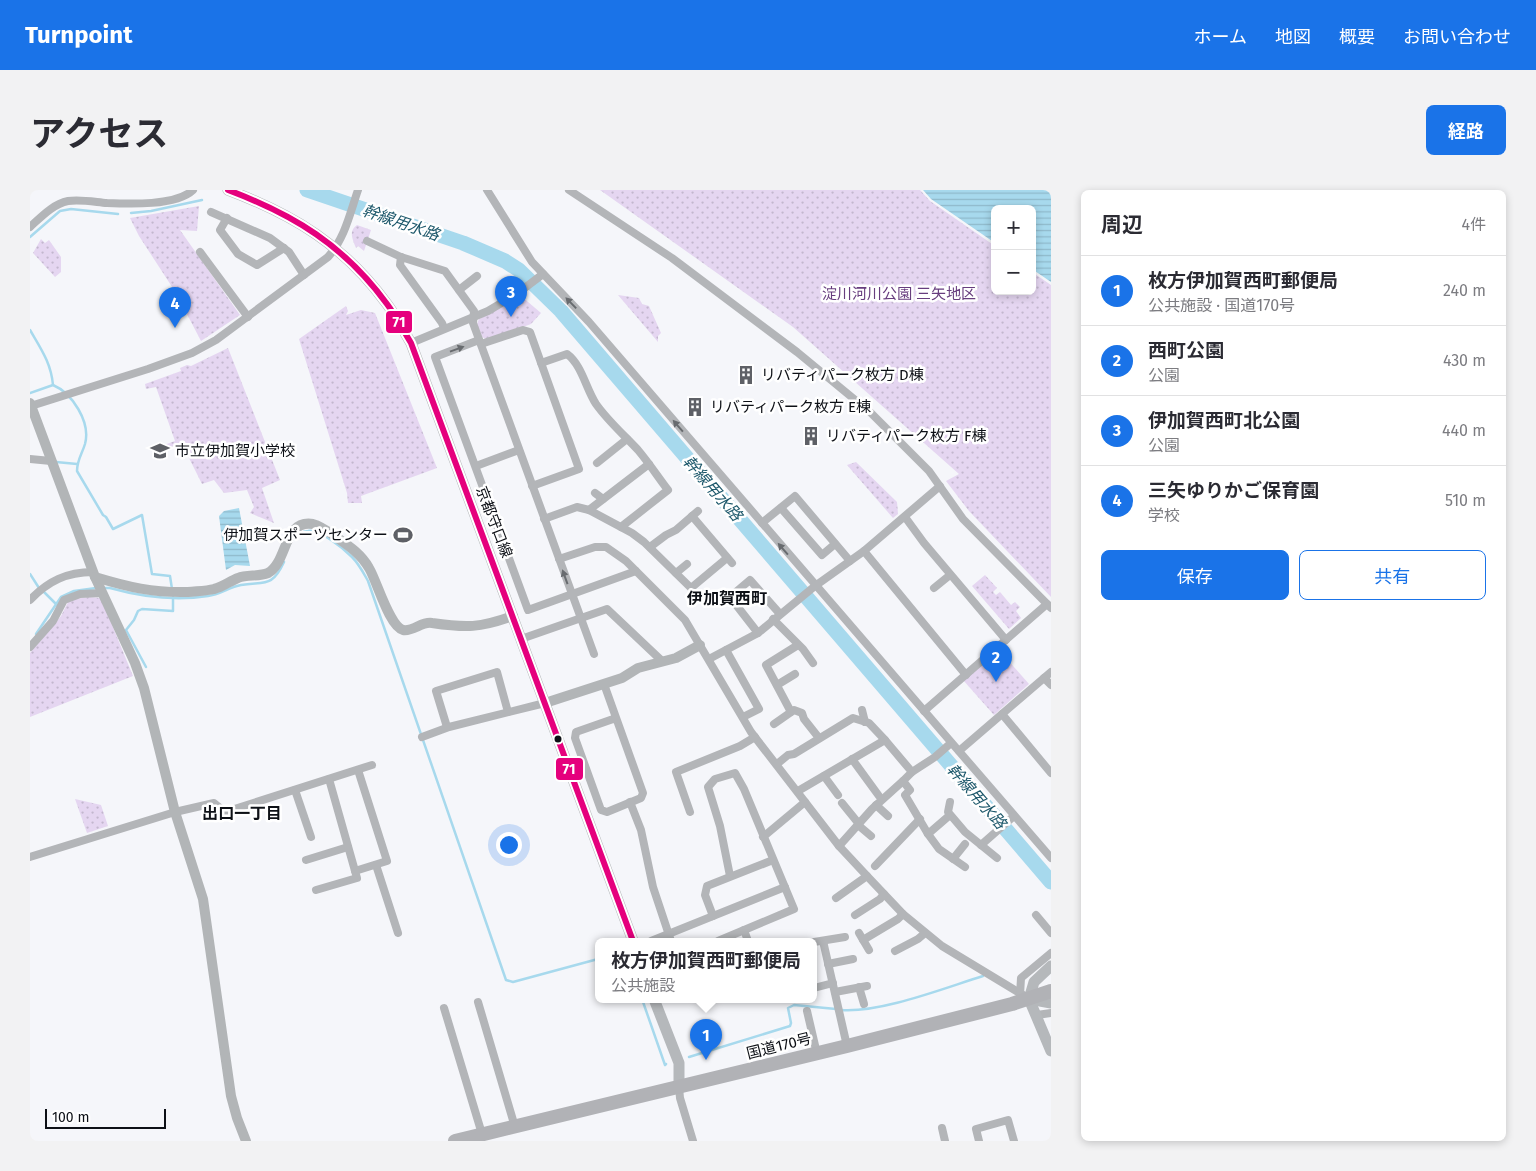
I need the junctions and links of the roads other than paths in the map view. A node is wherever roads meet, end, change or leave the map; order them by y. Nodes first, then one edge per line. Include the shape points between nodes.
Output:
1 (193, 190) edge
2 (228, 190) edge
3 (358, 190) edge
4 (487, 190) edge
5 (569, 190) edge
6 (211, 212) dead end
7 (227, 218) junction
8 (30, 227) edge
9 (367, 241) dead end
10 (284, 248) junction
11 (336, 248) junction
12 (200, 252) dead end
13 (401, 257) junction
14 (543, 274) junction
15 (304, 275) junction
16 (477, 276) dead end
17 (458, 290) junction
18 (248, 317) junction
19 (473, 317) junction
20 (444, 328) junction
21 (480, 342) junction
22 (410, 343) junction
23 (541, 363) junction
24 (30, 404) edge
25 (628, 439) junction
26 (519, 450) junction
27 (30, 459) edge
28 (51, 461) junction
29 (597, 463) dead end
30 (649, 464) junction
31 (476, 466) junction
32 (532, 486) junction
33 (940, 486) junction
34 (596, 493) dead end
35 (603, 499) junction
36 (781, 508) junction
37 (589, 510) junction
38 (905, 517) junction
39 (544, 519) junction
40 (762, 523) junction
41 (621, 527) junction
42 (835, 544) junction
43 (650, 547) junction
44 (864, 551) junction
45 (559, 559) junction
46 (850, 561) junction
47 (687, 564) dead end
48 (636, 571) junction
49 (676, 573) junction
50 (950, 575) junction
51 (98, 584) junction
52 (815, 586) junction
53 (934, 588) dead end
54 (572, 594) junction
55 (30, 600) edge
56 (1049, 606) edge
57 (780, 614) junction
58 (513, 616) junction
59 (580, 618) junction
60 (773, 620) junction
61 (758, 632) junction
62 (522, 639) junction
63 (1006, 640) junction
64 (700, 645) junction
65 (798, 645) junction
66 (30, 648) edge
67 (726, 650) junction
68 (594, 654) dead end
69 (709, 659) junction
70 (662, 660) junction
71 (813, 663) dead end
72 (1051, 672) edge
73 (795, 674) dead end
74 (966, 675) junction
75 (1044, 678) junction
76 (604, 684) junction
77 (777, 685) junction
78 (1051, 685) edge
79 (545, 703) junction
80 (862, 710) dead end
81 (924, 711) junction
82 (508, 712) junction
83 (791, 712) junction
84 (1002, 714) junction
85 (743, 717) junction
86 (616, 718) junction
87 (865, 722) junction
88 (774, 724) dead end
89 (447, 727) junction
90 (422, 737) dead end
91 (756, 737) junction
92 (819, 738) junction
93 (886, 740) junction
94 (951, 743) junction
95 (959, 751) junction
96 (852, 759) junction
97 (777, 764) junction
98 (372, 765) dead end
99 (358, 770) junction
100 (912, 772) junction
101 (1051, 773) edge
102 (824, 776) junction
103 (329, 779) junction
104 (903, 781) junction
105 (295, 790) junction
106 (798, 791) junction
107 (838, 794) dead end
108 (879, 796) dead end
109 (630, 802) junction
110 (806, 802) junction
111 (950, 802) dead end
112 (842, 803) dead end
113 (876, 805) junction
114 (175, 812) junction
115 (690, 812) dead end
116 (950, 815) junction
117 (888, 816) dead end
118 (920, 819) junction
119 (1011, 819) junction
120 (858, 825) junction
121 (928, 834) junction
122 (871, 836) dead end
123 (892, 836) dead end
124 (763, 837) junction
125 (312, 838) dead end
126 (898, 842) junction
127 (965, 844) dead end
128 (981, 845) junction
129 (839, 846) junction
130 (348, 847) junction
131 (30, 857) edge
132 (997, 858) dead end
133 (1051, 858) edge
134 (953, 859) junction
135 (306, 860) dead end
136 (773, 860) junction
137 (376, 864) junction
138 (875, 866) dead end
139 (966, 867) dead end
140 (356, 871) junction
141 (730, 876) junction
142 (867, 876) junction
143 (785, 887) junction
144 (316, 890) dead end
145 (884, 894) junction
146 (836, 898) dead end
147 (903, 914) junction
148 (856, 915) dead end
149 (1036, 915) dead end
150 (713, 916) junction
151 (744, 930) junction
152 (398, 933) dead end
153 (925, 933) junction
154 (1051, 933) edge
155 (845, 937) dead end
156 (632, 938) edge
157 (670, 938) edge
158 (725, 938) edge
159 (747, 938) edge
160 (823, 941) junction
161 (817, 942) edge
162 (869, 950) dead end
163 (895, 951) dead end
164 (1051, 953) edge
165 (853, 959) dead end
166 (828, 964) junction
167 (1051, 966) edge
168 (817, 988) edge
169 (834, 988) junction
170 (1051, 991) edge
171 (1025, 996) junction
172 (478, 1002) dead end
173 (656, 1003) edge
174 (1051, 1003) edge
175 (864, 1004) dead end
176 (444, 1008) dead end
177 (807, 1011) dead end
178 (1051, 1013) edge
179 (1037, 1015) junction
180 (1047, 1031) edge
181 (847, 1046) junction
182 (1051, 1050) edge
183 (817, 1054) junction
184 (680, 1092) junction
185 (515, 1127) junction
186 (942, 1128) dead end
187 (482, 1134) junction
188 (246, 1141) edge
189 (455, 1141) edge
190 (693, 1141) edge
191 (945, 1141) edge
192 (979, 1141) edge
193 (1014, 1141) edge

1 - 8 street via 180,198 156,202 67,201 51,208
2 - 11 main road, 京都守口線 via 298,221
3 - 11 street
4 - 14 street
5 - 33 street via 672,258 797,352 871,413 930,471
6 - 7 street
7 - 10 street
7 - 10 street via 220,230 238,254 256,265
9 - 13 street
10 - 15 street
11 - 15 street
11 - 22 main road, 京都守口線 via 378,292
12 - 18 street
13 - 17 street via 445,271
13 - 20 street via 400,265
14 - 19 street via 518,293
40 -> 14 street via 589,322
15 - 18 street
16 - 17 street
17 - 19 street via 474,311
18 - 24 street via 192,353
19 - 20 street
19 - 21 street via 472,324
20 - 22 street
21 - 23 street via 523,330 530,332
21 - 26 street
31 -> 21 street via 435,357
22 - 58 main road, 京都守口線
23 - 25 street via 567,354 572,358 598,406
23 - 32 street via 579,469
24 - 28 street
25 - 29 street via 609,459
25 - 30 street
26 - 31 street
26 - 32 street
27 - 28 street
28 - 51 street
30 - 35 street
30 - 41 street via 668,490
31 - 54 street via 528,610
32 - 39 street
33 - 38 street
33 - 56 street via 963,518
34 - 35 street
35 - 37 street
36 - 40 street
36 - 42 street via 822,555
36 - 42 street via 795,496
37 - 39 street via 577,507
37 - 41 street
38 - 44 street
38 - 50 street
39 - 45 street
52 -> 40 street
41 - 43 street
42 - 46 street
43 - 49 street
43 - 49 street via 695,514 730,560 691,588
44 - 46 street
44 - 74 street
45 - 48 street via 595,547 606,547
54 -> 45 street
46 - 52 street
47 - 49 street
48 - 54 street
48 - 64 street via 686,620
50 - 53 street
50 - 63 street
51 - 55 street via 70,573 46,586
51 - 58 street via 167,593 214,589 239,577 269,572 276,566 296,528 310,524 318,525 362,557 391,618 401,629 427,622 479,627
51 - 66 street via 64,600 53,621
51 - 114 street via 144,688
52 - 57 street
52 - 81 street
54 - 59 street
56 - 63 street
57 - 60 street
57 - 61 street via 750,580 730,597
58 - 62 main road, 京都守口線
59 - 62 street
59 - 68 street
59 - 70 street via 608,609
60 - 61 street
60 - 65 street
61 - 67 street
62 - 79 main road, 京都守口線
63 - 74 street
64 - 69 street
64 - 70 street via 676,658
65 - 71 street
65 - 77 street via 766,665
67 - 69 street
67 - 85 street via 759,709
69 - 85 street
70 - 76 street
72 - 75 street
73 - 77 street
74 - 81 street
75 - 78 street
75 - 84 street
76 - 79 street
76 - 86 street
77 - 83 street
79 - 82 street
79 - 156 main road, 京都守口線
80 - 87 street
81 - 94 street
82 - 89 street
82 - 89 street via 497,672 436,691
83 - 88 street
83 - 92 street via 802,713
84 - 95 street
84 - 101 street
85 - 91 street
86 - 109 street via 643,793 641,798
86 - 109 street via 576,732 575,738 601,810 607,812
87 - 92 street via 853,718
87 - 93 street
89 - 90 street
91 - 97 street
91 - 115 street via 676,772
92 - 97 street
93 - 96 street
93 - 100 street
94 - 95 street
94 - 100 street
95 - 119 street
96 - 102 street
96 - 108 street
97 - 106 street
98 - 99 street
99 - 103 street
99 - 137 street via 387,861
100 - 104 street
102 - 106 street
102 - 107 street
103 - 105 street
103 - 130 street
104 - 113 street
104 - 118 street via 910,790 905,795
105 - 114 street via 225,812 214,803
105 - 125 street
106 - 110 street
109 - 157 street via 641,830 653,886
110 - 124 street
110 - 129 street
111 - 116 street
112 - 120 street
113 - 117 street
113 - 120 street
114 - 131 street
114 - 188 street via 203,899 231,1096
116 - 121 street
116 - 128 street
118 - 121 street
118 - 126 street
119 - 128 street
119 - 133 street
120 - 122 street
120 - 129 street
121 - 134 street via 939,849
123 - 126 street
124 - 136 street
124 - 141 street via 735,773 715,779 708,787
126 - 138 street
127 - 134 street
128 - 132 street
129 - 142 street
130 - 135 street
130 - 140 street
134 - 139 street
136 - 141 street
136 - 143 street
137 - 140 street
137 - 152 street
140 - 144 street via 358,878
141 - 150 street via 707,886 705,895
142 - 145 street
142 - 146 street
143 - 150 street
143 - 151 street via 794,909
145 - 147 street
145 - 148 street
147 - 153 street
147 - 162 street via 861,937
149 - 154 street
150 - 157 street
151 - 158 street
151 - 159 street
153 - 163 street
153 - 171 street
155 - 160 street
160 - 161 street
160 - 166 street
164 - 171 street via 1021,978
165 - 166 street
166 - 169 street
167 - 171 main road
168 - 169 street
169 - 175 street via 863,986
169 - 181 street
170 - 171 highway, 国道170号
171 - 174 main road
171 - 179 main road
171 - 181 highway, 国道170号
172 - 185 street
173 - 184 main road via 679,1063
176 - 187 street
177 - 183 street
178 - 179 street
179 - 180 main road
180 - 182 main road
181 - 183 highway, 国道170号
183 - 184 highway, 国道170号
184 - 185 highway, 国道170号
184 - 190 street
185 - 187 highway, 国道170号
186 - 191 street
187 - 189 highway, 国道170号
192 - 193 street via 976,1129 1008,1120

